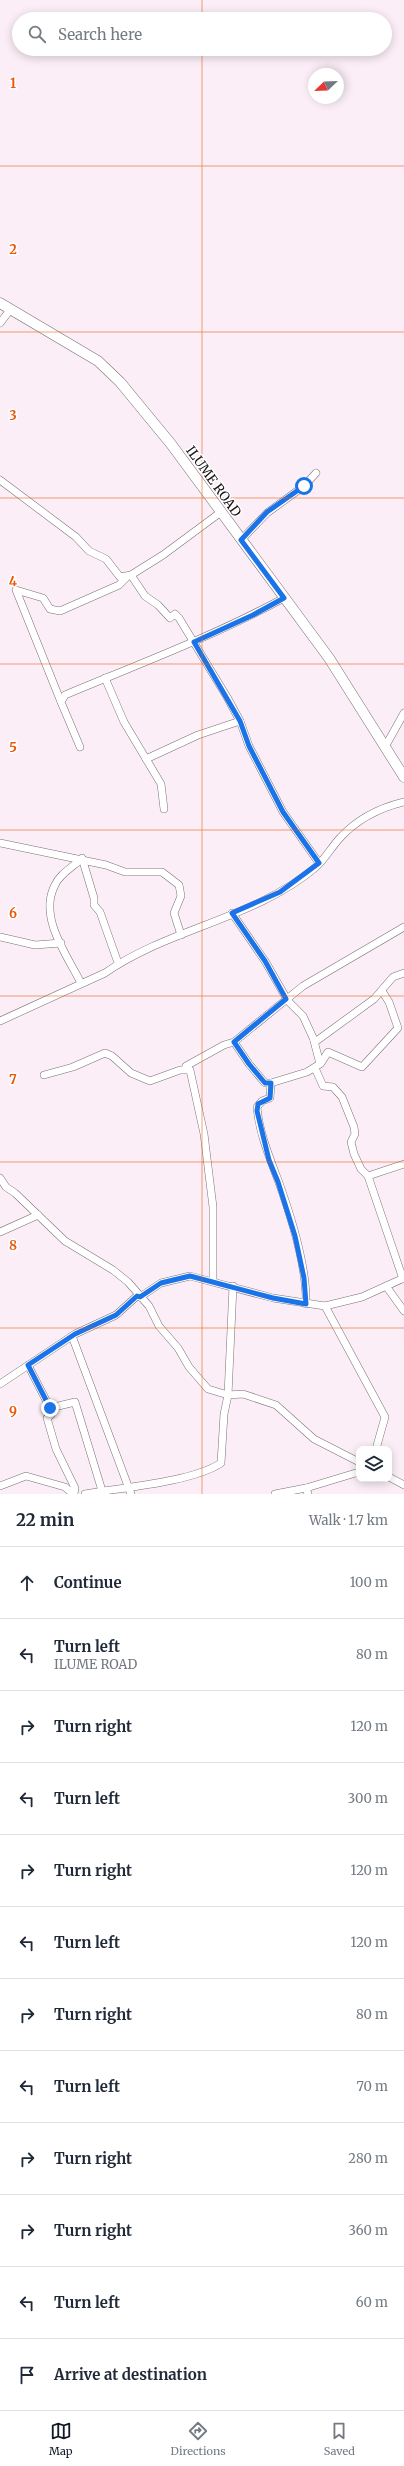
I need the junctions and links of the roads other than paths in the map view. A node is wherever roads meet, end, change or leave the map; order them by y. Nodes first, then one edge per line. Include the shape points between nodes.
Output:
1 (0, 303) edge
2 (10, 310) junction
3 (0, 323) edge
4 (316, 473) dead end
5 (0, 480) edge
6 (221, 512) junction
7 (241, 540) junction
8 (129, 576) junction
9 (284, 598) junction
10 (194, 642) junction
11 (105, 678) junction
12 (61, 702) junction
13 (404, 713) edge
14 (240, 721) junction
15 (80, 747) dead end
16 (385, 747) junction
17 (146, 759) junction
18 (404, 777) edge
19 (404, 802) edge
20 (164, 809) dead end
21 (0, 843) edge
22 (81, 859) junction
23 (319, 863) junction
24 (232, 913) junction
25 (404, 927) edge
26 (181, 935) junction
27 (0, 937) edge
28 (61, 943) junction
29 (117, 960) dead end
30 (404, 972) edge
31 (81, 983) junction
32 (382, 991) junction
33 (286, 999) junction
34 (0, 1021) edge
35 (314, 1041) junction
36 (234, 1042) junction
37 (186, 1066) dead end
38 (318, 1066) junction
39 (44, 1075) dead end
40 (271, 1083) junction
41 (404, 1164) edge
42 (368, 1176) junction
43 (0, 1178) edge
44 (38, 1215) junction
45 (0, 1232) edge
46 (403, 1279) edge
47 (213, 1281) junction
48 (233, 1286) junction
49 (386, 1286) junction
50 (139, 1296) junction
51 (306, 1304) junction
52 (325, 1306) junction
53 (404, 1311) edge
54 (72, 1336) junction
55 (28, 1365) junction
56 (0, 1384) edge
57 (228, 1395) junction
58 (50, 1408) junction
59 (377, 1446) edge
60 (356, 1460) edge
61 (356, 1473) edge
62 (392, 1479) edge
63 (404, 1485) edge
64 (0, 1486) edge
65 (130, 1491) edge
66 (307, 1491) edge
67 (103, 1492) edge
68 (74, 1494) edge
69 (85, 1494) edge
70 (275, 1494) edge

1 - 2 street, ILUME ROAD
2 - 3 street
2 - 6 street, ILUME ROAD via 66,340 109,371 171,444
4 - 7 street via 304,486 267,512
5 - 8 street via 76,537 89,551 106,559 120,578
6 - 7 street, ILUME ROAD
6 - 8 street via 163,555
7 - 9 street, ILUME ROAD
8 - 10 street via 145,596 170,618 176,614
8 - 12 street via 119,585 60,611 50,609 43,598 16,590
9 - 10 street
9 - 16 street, ILUME ROAD via 330,658
10 - 11 street
10 - 14 street
11 - 12 street via 65,695
11 - 17 street via 124,722
12 - 15 street
13 - 16 street
14 - 17 street via 198,735
14 - 23 street via 249,746 283,812
16 - 18 street, ILUME ROAD
17 - 20 street via 161,784
19 - 23 street via 376,811 358,821
21 - 22 street
22 - 26 street via 125,872 162,872 173,880 181,891 174,913
22 - 28 street via 54,886 51,918
22 - 29 street via 94,905 100,912
23 - 24 street via 280,892
24 - 26 street
24 - 33 street via 265,961
25 - 33 street via 311,980
26 - 31 street via 154,944 116,964 105,973
27 - 28 street via 35,945
28 - 31 street
30 - 32 street via 391,979
31 - 34 street
32 - 35 street via 346,1022 317,1042
32 - 38 street via 389,1002 398,1028 362,1067 328,1052
33 - 35 street via 302,1016
33 - 36 street
35 - 38 street
36 - 37 street
36 - 40 street via 265,1083
38 - 40 street
38 - 42 street via 323,1086 333,1087 342,1097 354,1127 352,1148 361,1169
39 - 47 street via 73,1067 105,1053 131,1073 150,1081 180,1070 190,1070 204,1134 213,1208
40 - 51 street via 270,1098 258,1104 257,1111 269,1160 295,1236 304,1278
41 - 42 street
42 - 46 street
43 - 44 street via 6,1187
44 - 45 street
44 - 50 street via 65,1241 128,1282
46 - 49 street
47 - 48 street
47 - 50 street via 190,1276 171,1279
48 - 51 street via 273,1298
48 - 57 street
49 - 52 street via 362,1297
49 - 53 street
50 - 54 street via 106,1321
50 - 57 street via 208,1389
51 - 52 street
52 - 59 street via 385,1417
54 - 55 street
54 - 65 street
55 - 56 street
55 - 58 street
57 - 60 street via 243,1394 276,1406 314,1439
57 - 65 street via 224,1414 221,1463 188,1476
58 - 67 street via 75,1402
58 - 68 street via 52,1415 46,1418 56,1449 75,1488
61 - 66 street
62 - 63 street
64 - 68 street via 26,1476 65,1486
65 - 67 street
66 - 70 street
67 - 69 street

